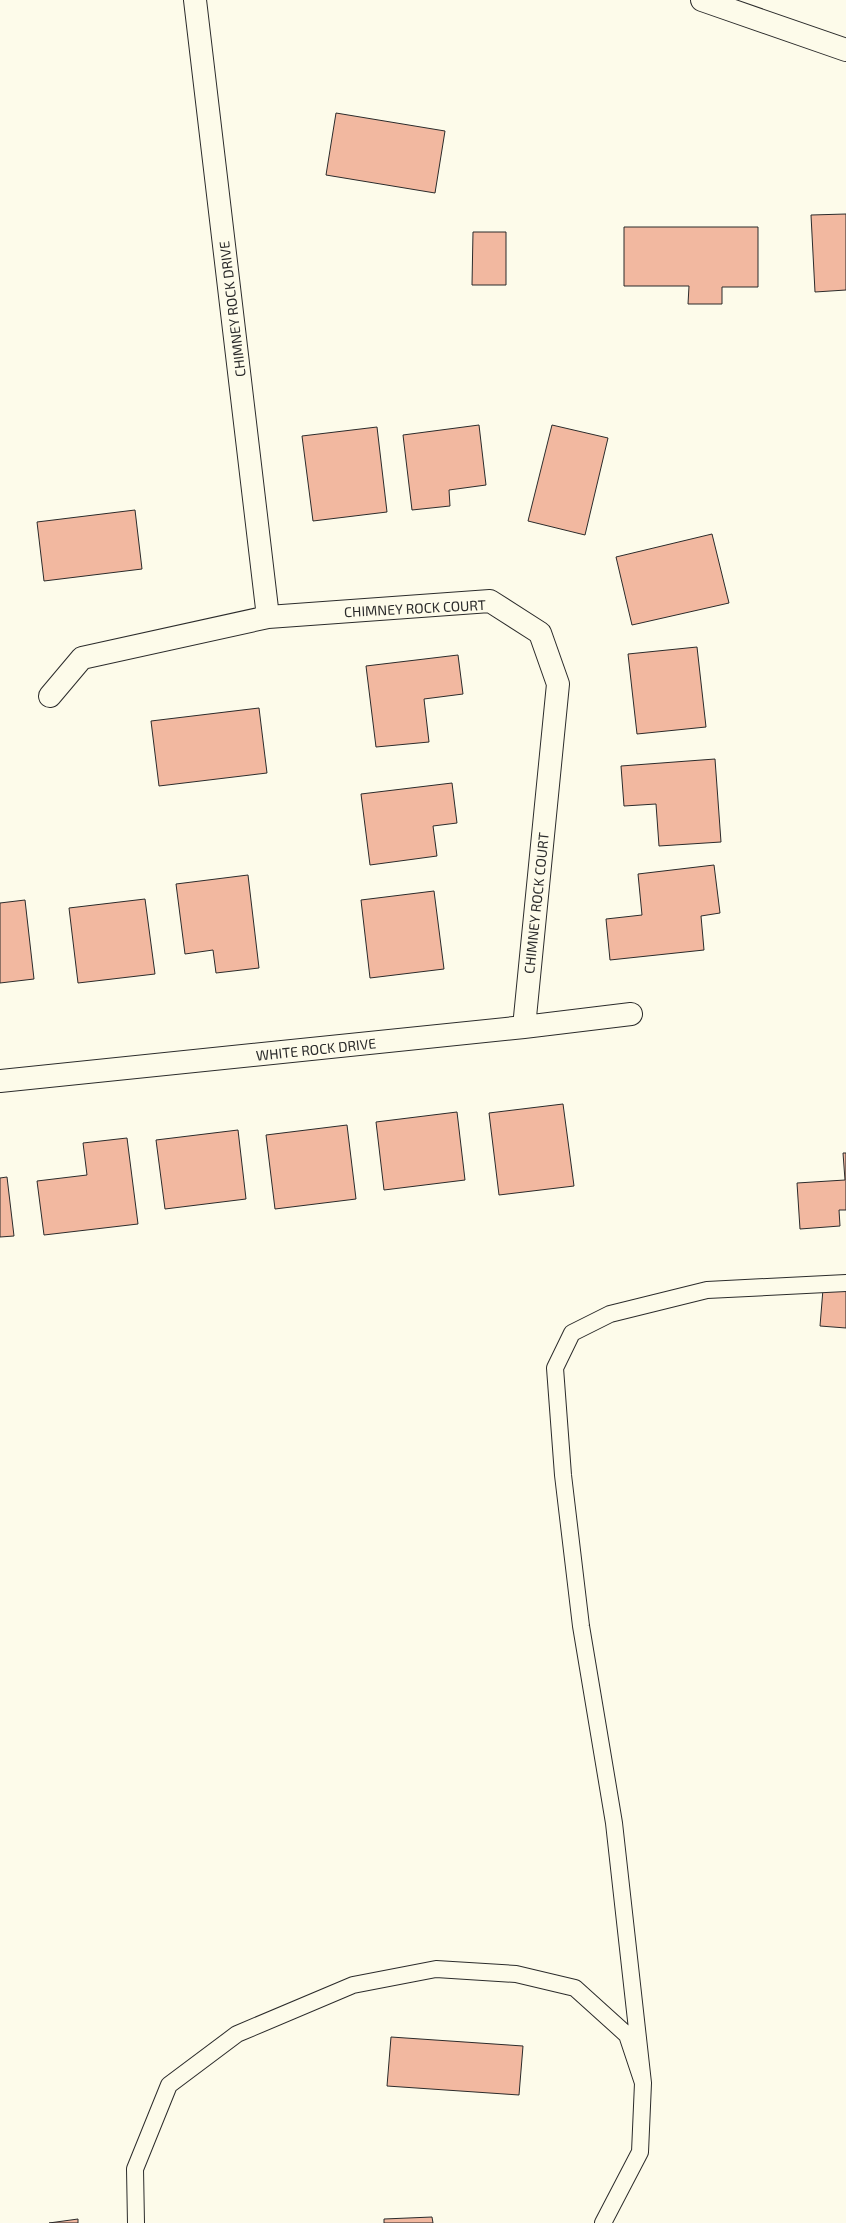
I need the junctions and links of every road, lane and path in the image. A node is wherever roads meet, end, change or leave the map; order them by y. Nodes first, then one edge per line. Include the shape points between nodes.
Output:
1 (195, 0) edge
2 (702, 0) edge
3 (846, 50) edge
4 (268, 617) junction
5 (50, 696) dead end
6 (631, 1014) dead end
7 (524, 1027) junction
8 (0, 1081) edge
9 (846, 1283) edge
10 (643, 2083) junction
11 (136, 2223) edge
12 (603, 2223) edge

1 - 4 street, CHIMNEY ROCK DRIVE
2 - 3 street
4 - 5 street, CHIMNEY ROCK COURT via 82,658
4 - 7 street, CHIMNEY ROCK COURT via 490,601 540,633 558,684
6 - 7 street, WHITE ROCK DRIVE
7 - 8 street, WHITE ROCK DRIVE
9 - 10 lane via 707,1290 610,1314 572,1333 555,1368 558,1419 581,1626 614,1823
10 - 11 lane via 627,2035 575,1988 516,1974 436,1968 353,1985 237,2034 169,2085 135,2169
10 - 12 lane via 640,2152

